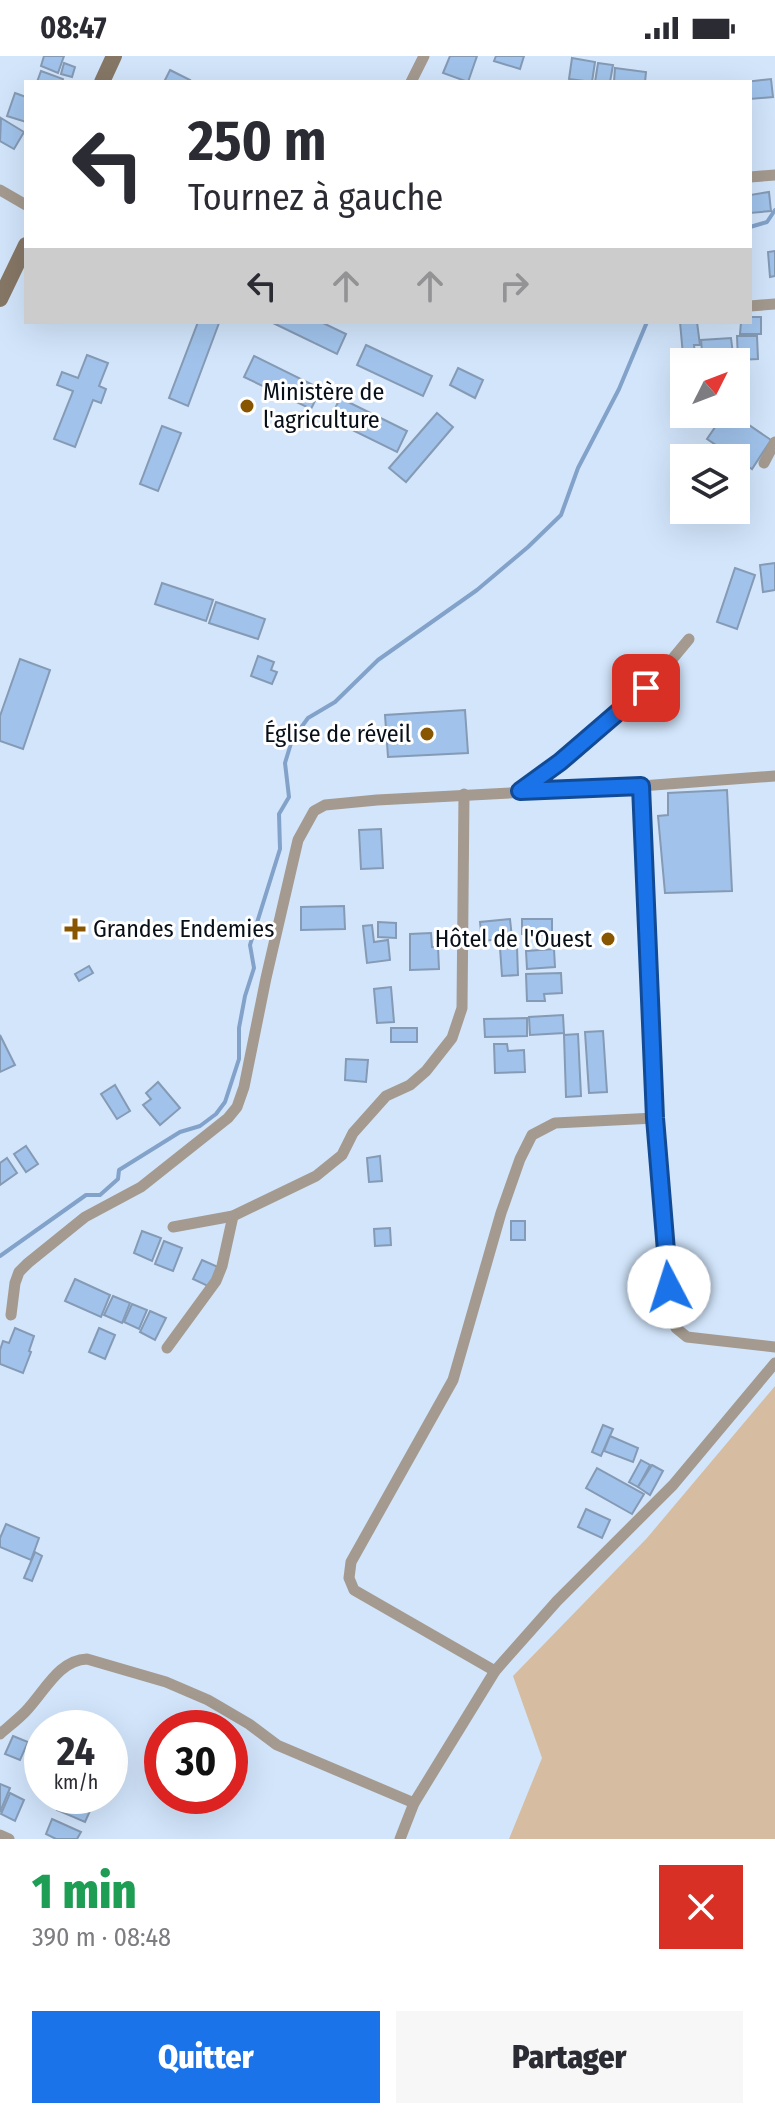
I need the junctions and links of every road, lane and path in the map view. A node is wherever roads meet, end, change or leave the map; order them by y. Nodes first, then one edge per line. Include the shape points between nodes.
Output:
1 (114, 56) edge
2 (424, 56) edge
3 (103, 80) edge
4 (412, 80) edge
5 (775, 175) edge
6 (752, 177) edge
7 (0, 190) edge
8 (24, 204) edge
9 (24, 249) edge
10 (0, 299) edge
11 (775, 304) edge
12 (752, 306) edge
13 (775, 442) edge
14 (764, 463) dead end
15 (689, 639) dead end
16 (775, 776) edge
17 (641, 786) junction
18 (520, 791) junction
19 (464, 794) junction
20 (655, 1118) junction
21 (233, 1216) junction
22 (173, 1227) dead end
23 (11, 1315) dead end
24 (775, 1347) edge
25 (167, 1348) dead end
26 (775, 1363) edge
27 (495, 1671) junction
28 (0, 1734) edge
29 (414, 1803) junction
30 (0, 1835) edge
31 (9, 1839) edge
32 (400, 1839) edge

1 - 3 main road
2 - 4 street
5 - 6 street
7 - 8 street
9 - 10 main road
11 - 12 street
13 - 14 street
15 - 18 street via 626,706
16 - 17 street
17 - 18 street
17 - 20 street
18 - 19 street
19 - 21 street via 462,1008 452,1038 426,1071 374,1108 342,1155 325,1169
19 - 23 street via 325,805 314,811 295,851 237,1107 141,1187 85,1217 28,1263 15,1283
20 - 24 street via 676,1328 687,1337
20 - 27 street via 555,1123 532,1135 501,1213 453,1380 351,1562 354,1590
21 - 22 street
21 - 25 street via 216,1281
26 - 27 street via 673,1485
27 - 29 street
28 - 29 street via 62,1668 87,1659 208,1700 277,1745
29 - 32 street
30 - 31 street

